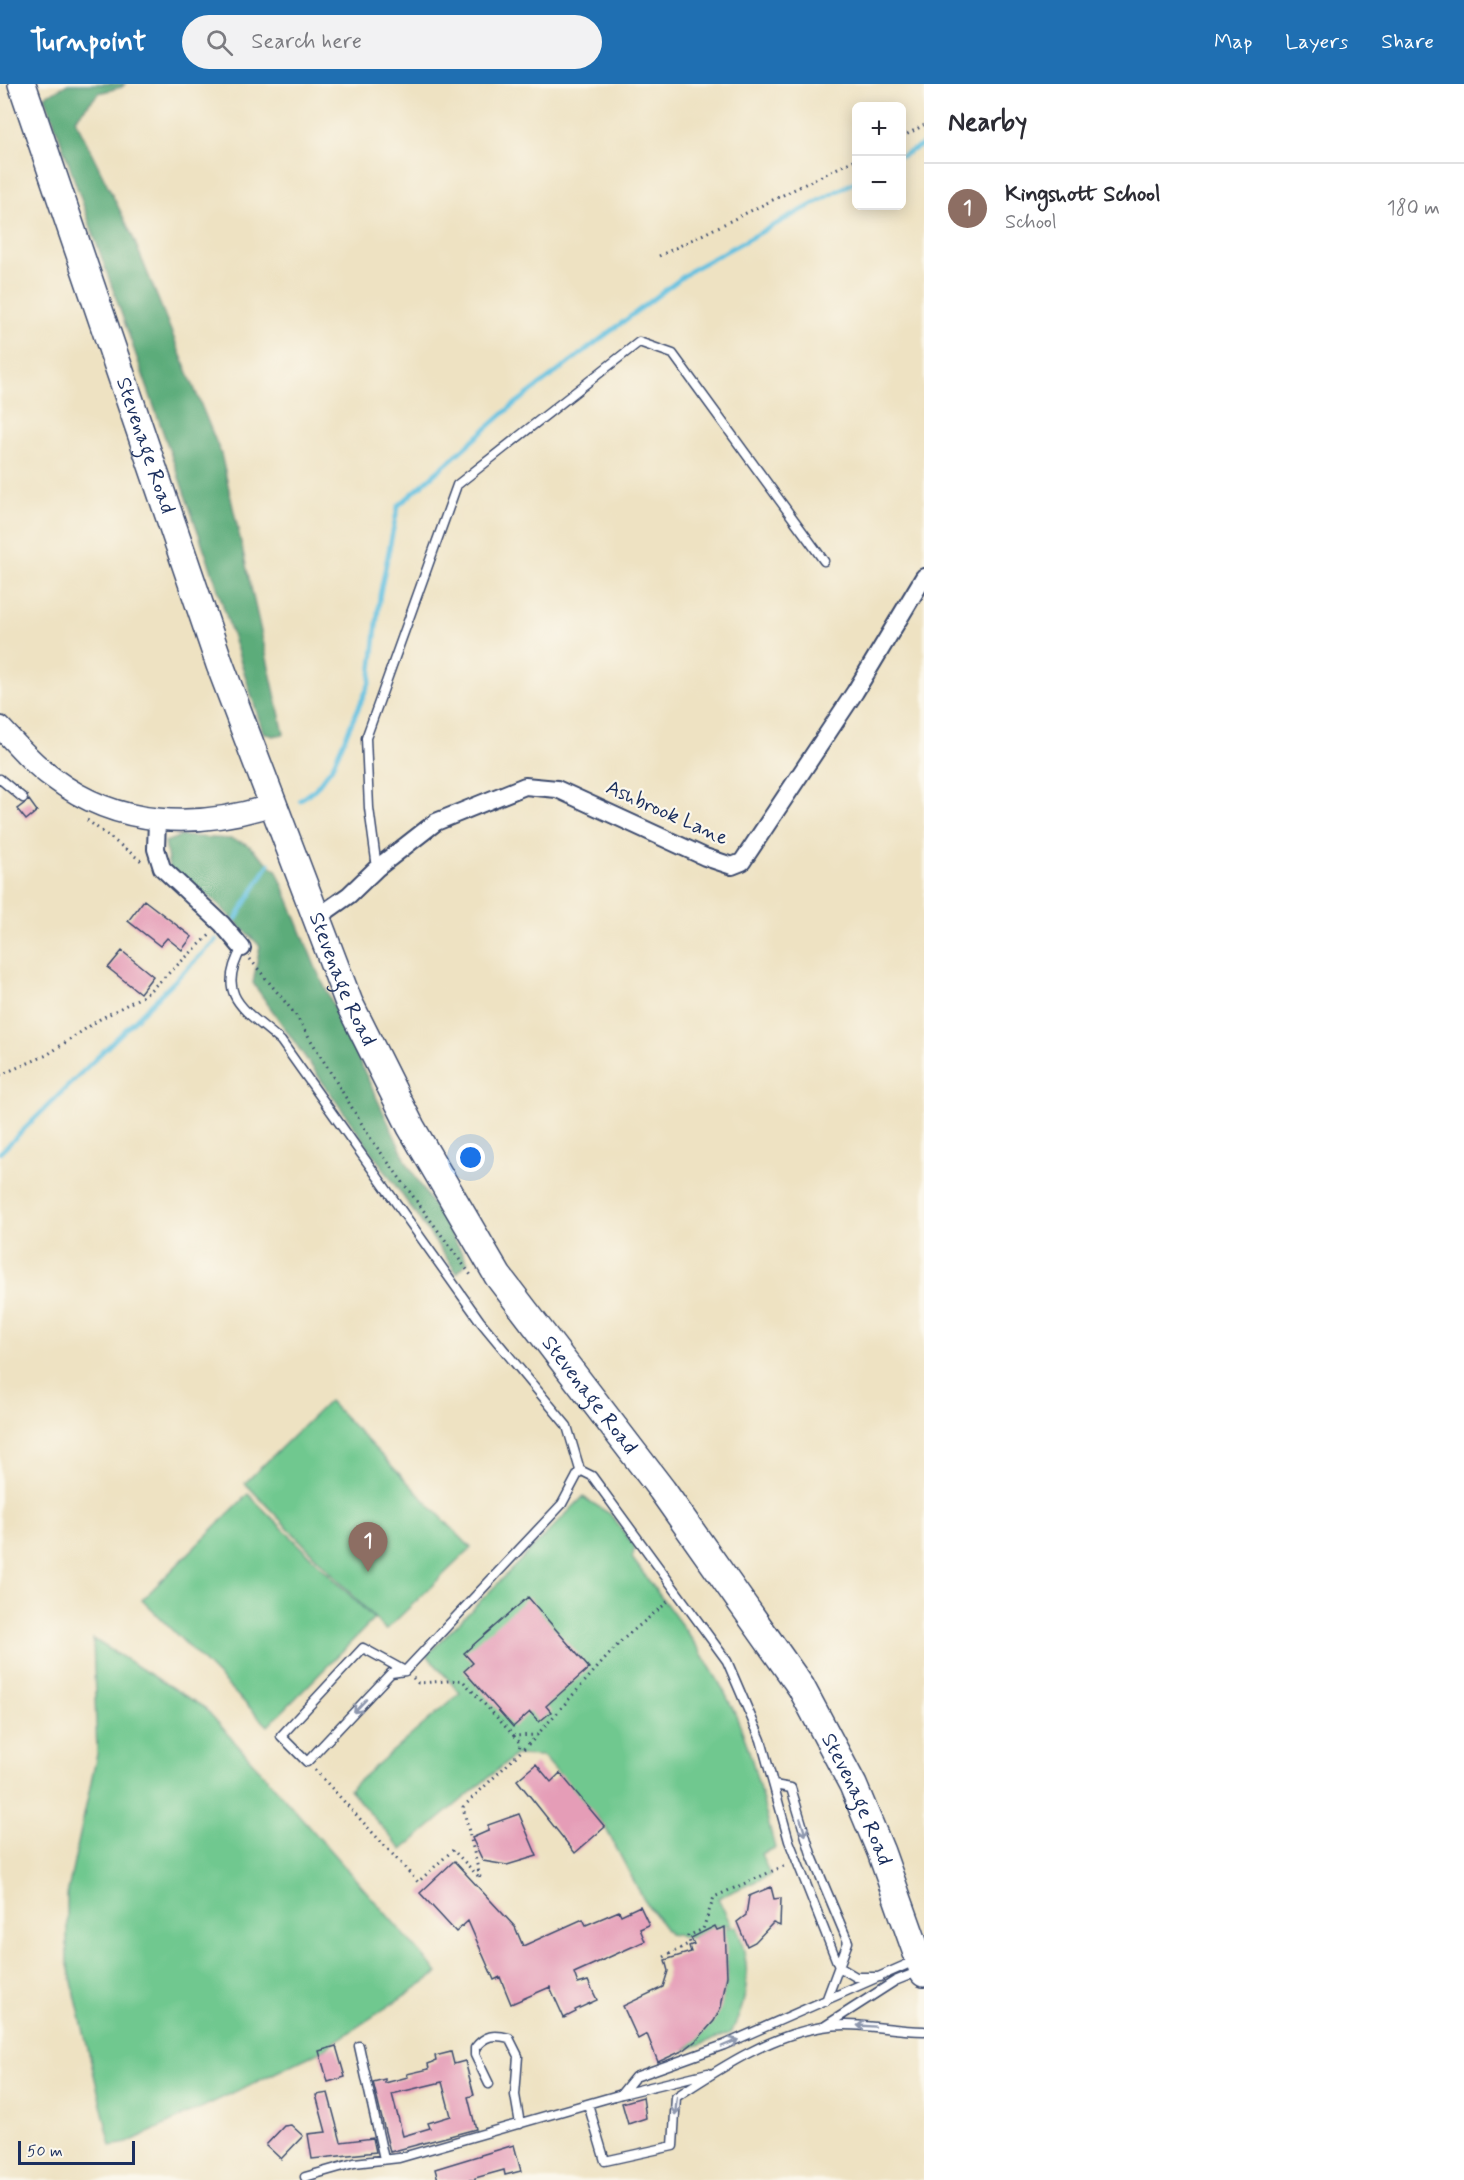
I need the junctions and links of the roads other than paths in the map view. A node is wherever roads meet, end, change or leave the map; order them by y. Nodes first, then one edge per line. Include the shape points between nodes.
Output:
1 (22, 84) edge
2 (824, 561) dead end
3 (924, 578) edge
4 (0, 727) edge
5 (0, 779) edge
6 (23, 798) dead end
7 (272, 805) junction
8 (157, 820) junction
9 (377, 868) junction
10 (315, 919) junction
11 (242, 948) joint
12 (580, 1470) junction
13 (405, 1671) junction
14 (774, 1785) junction
15 (811, 1854) junction
16 (796, 1860) junction
17 (839, 1967) junction
18 (922, 1967) edge
19 (880, 1977) junction
20 (826, 2001) junction
21 (823, 2027) junction
22 (924, 2031) edge
23 (360, 2046) dead end
24 (719, 2070) junction
25 (489, 2084) dead end
26 (622, 2094) junction
27 (588, 2104) junction
28 (520, 2124) junction
29 (384, 2159) junction
30 (305, 2177) dead end

1 - 7 main road, Stevenage Road
2 - 9 lane via 673,354 639,342 457,485 366,738
3 - 9 street, Ashbrook Lane via 855,692 742,861 732,866 557,789 525,786 436,822
4 - 8 street via 53,778 71,789 113,810
5 - 6 lane
7 - 8 street via 201,822
7 - 10 main road, Stevenage Road
8 - 11 street via 156,849 162,868
9 - 10 street, Ashbrook Lane via 349,895
10 - 18 main road, Stevenage Road via 386,1079 498,1276 662,1490 801,1687 853,1785
11 - 12 lane via 232,966 229,983 241,1005 281,1041 480,1321 567,1426
12 - 13 lane via 562,1504
12 - 14 lane via 592,1476 727,1661 761,1740
13 -> 13 lane via 391,1673 307,1762 281,1736 363,1648
14 -> 15 lane via 791,1788
14 - 16 lane
15 - 16 lane
15 - 17 lane via 848,1942
16 - 17 lane
17 - 19 lane via 856,1977
17 - 20 lane
18 - 19 lane
18 - 21 lane
19 - 20 lane
26 -> 20 lane via 635,2077 724,2045
22 -> 21 lane via 858,2025
21 - 24 lane via 798,2033
23 - 29 lane
24 - 26 lane
24 -> 27 lane via 676,2097 673,2146 605,2161
25 - 28 lane via 475,2048 482,2039 496,2035 509,2038 518,2056 515,2095
26 - 27 lane
27 - 28 lane
28 - 29 lane
29 - 30 lane

